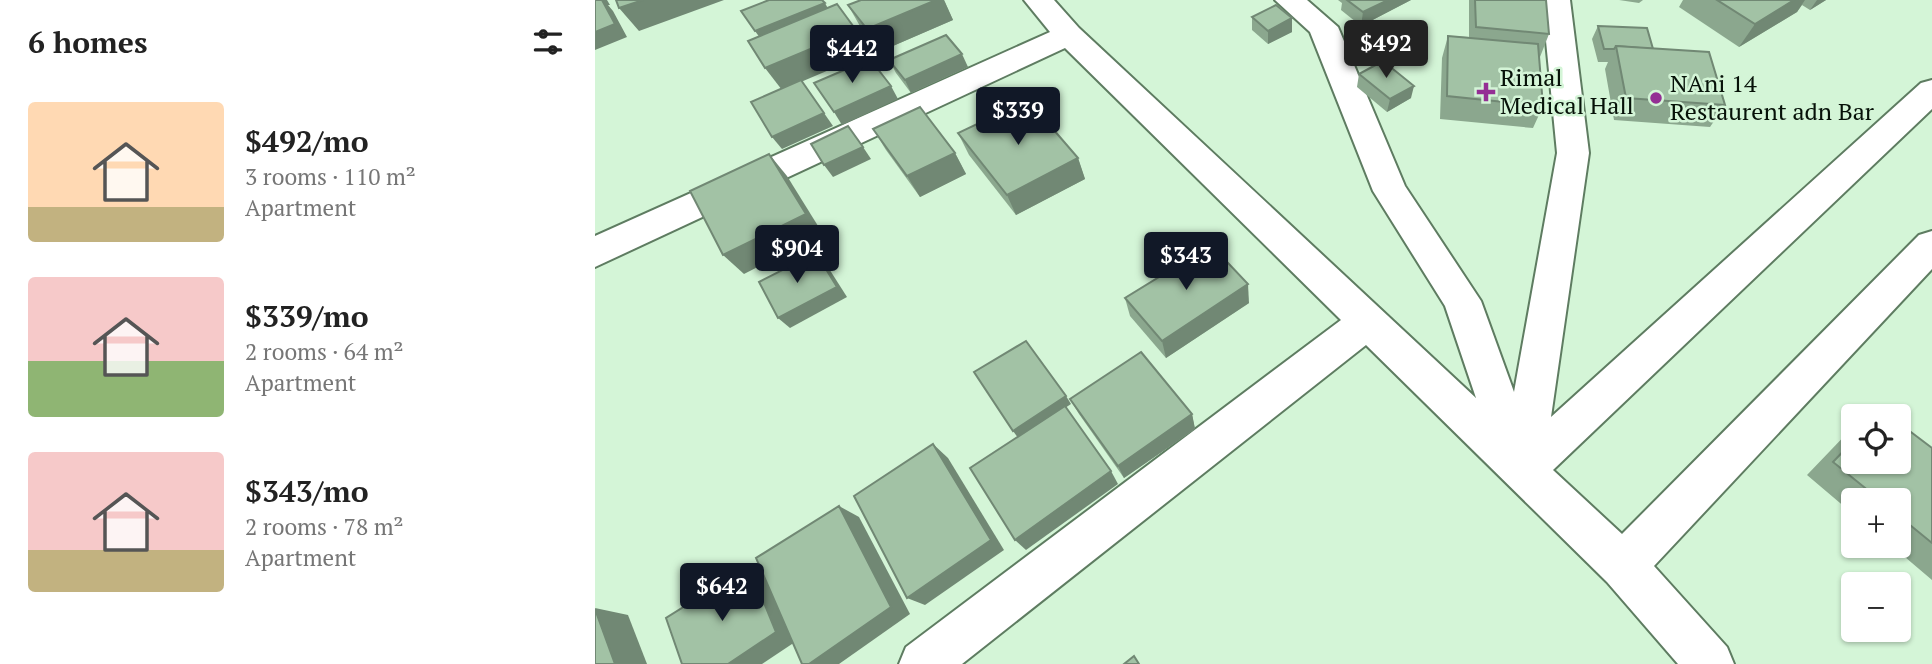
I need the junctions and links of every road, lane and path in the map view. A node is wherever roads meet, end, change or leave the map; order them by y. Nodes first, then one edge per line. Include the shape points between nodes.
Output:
1 (1038, 0) edge
2 (1289, 0) edge
3 (1556, 0) edge
4 (1069, 34) junction
5 (1932, 91) edge
6 (1932, 244) edge
7 (595, 252) edge
8 (1369, 320) junction
9 (1522, 471) junction
10 (1623, 566) junction
11 (923, 664) edge
12 (1710, 664) edge

1 - 4 street
2 - 9 street via 1323,27 1390,191 1462,301
3 - 9 street via 1573,153
4 - 7 street
4 - 8 street
5 - 9 street
6 - 10 street
8 - 9 street
8 - 11 street
9 - 10 street
10 - 12 street

